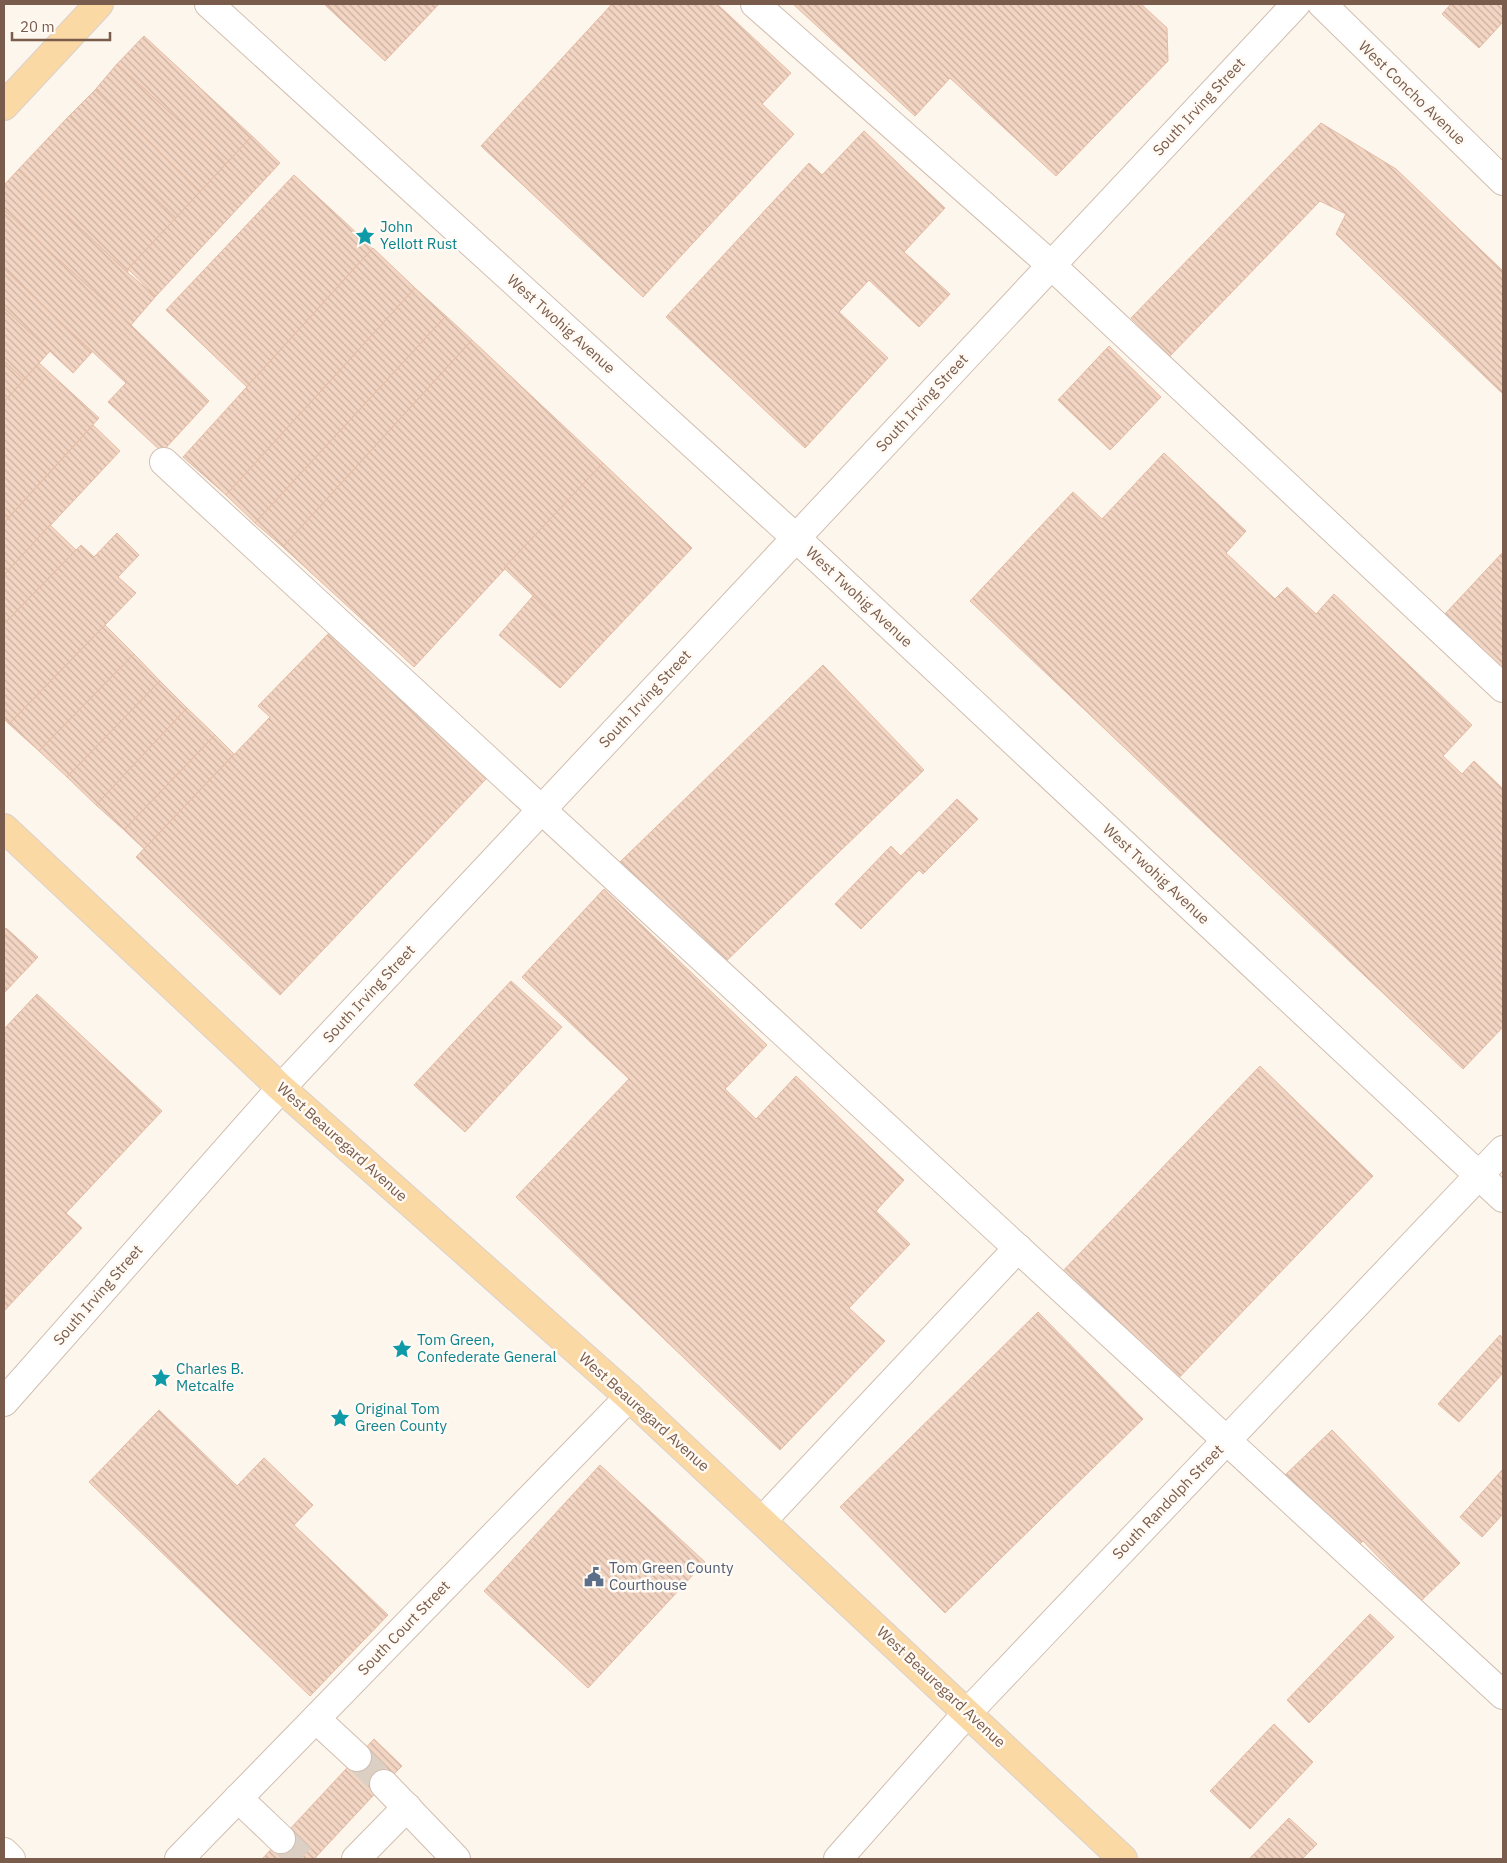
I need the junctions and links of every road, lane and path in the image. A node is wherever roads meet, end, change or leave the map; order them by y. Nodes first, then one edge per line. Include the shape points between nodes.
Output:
1 (99, 4) edge
2 (209, 4) edge
3 (755, 4) edge
4 (1296, 4) edge
5 (1322, 4) edge
6 (4, 106) edge
7 (1503, 181) edge
8 (1051, 265) junction
9 (164, 462) dead end
10 (796, 538) junction
11 (1503, 688) edge
12 (542, 809) junction
13 (6, 834) edge
14 (281, 1088) junction
15 (1503, 1150) edge
16 (1479, 1176) junction
17 (1503, 1198) edge
18 (1018, 1248) junction
19 (5, 1397) edge
20 (629, 1397) junction
21 (1227, 1441) junction
22 (762, 1521) junction
23 (1503, 1695) edge
24 (968, 1712) junction
25 (316, 1719) junction
26 (357, 1756) tunnel mouth
27 (384, 1784) tunnel mouth
28 (238, 1798) junction
29 (407, 1807) junction
30 (281, 1839) tunnel mouth
31 (4, 1852) edge
32 (12, 1859) edge
33 (178, 1859) edge
34 (356, 1859) edge
35 (456, 1859) edge
36 (838, 1859) edge
37 (1123, 1859) edge

1 - 6 main road
2 - 10 street, West Twohig Avenue
3 - 8 street
4 - 8 street, South Irving Street
5 - 7 street, West Concho Avenue
8 - 10 street, South Irving Street
8 - 11 street
9 - 12 street
10 - 12 street, South Irving Street
10 - 16 street, West Twohig Avenue
12 - 14 street, South Irving Street
12 - 18 street
13 - 14 main road, West Beauregard Avenue
14 - 19 street, South Irving Street
14 - 20 main road, West Beauregard Avenue
15 - 16 street, South Randolph Street
16 - 17 street, West Twohig Avenue
16 - 21 street, South Randolph Street
18 - 21 street
18 - 22 street
20 - 22 main road, West Beauregard Avenue
20 - 25 street, South Court Street
21 - 23 street
21 - 24 street, South Randolph Street
22 - 24 main road, West Beauregard Avenue
24 - 36 street, South Randolph Street
24 - 37 main road, West Beauregard Avenue
25 - 26 street
25 - 28 street, South Court Street
27 - 29 street
28 - 30 street
28 - 33 street, South Court Street
29 - 34 street
29 - 35 street
31 - 32 street

